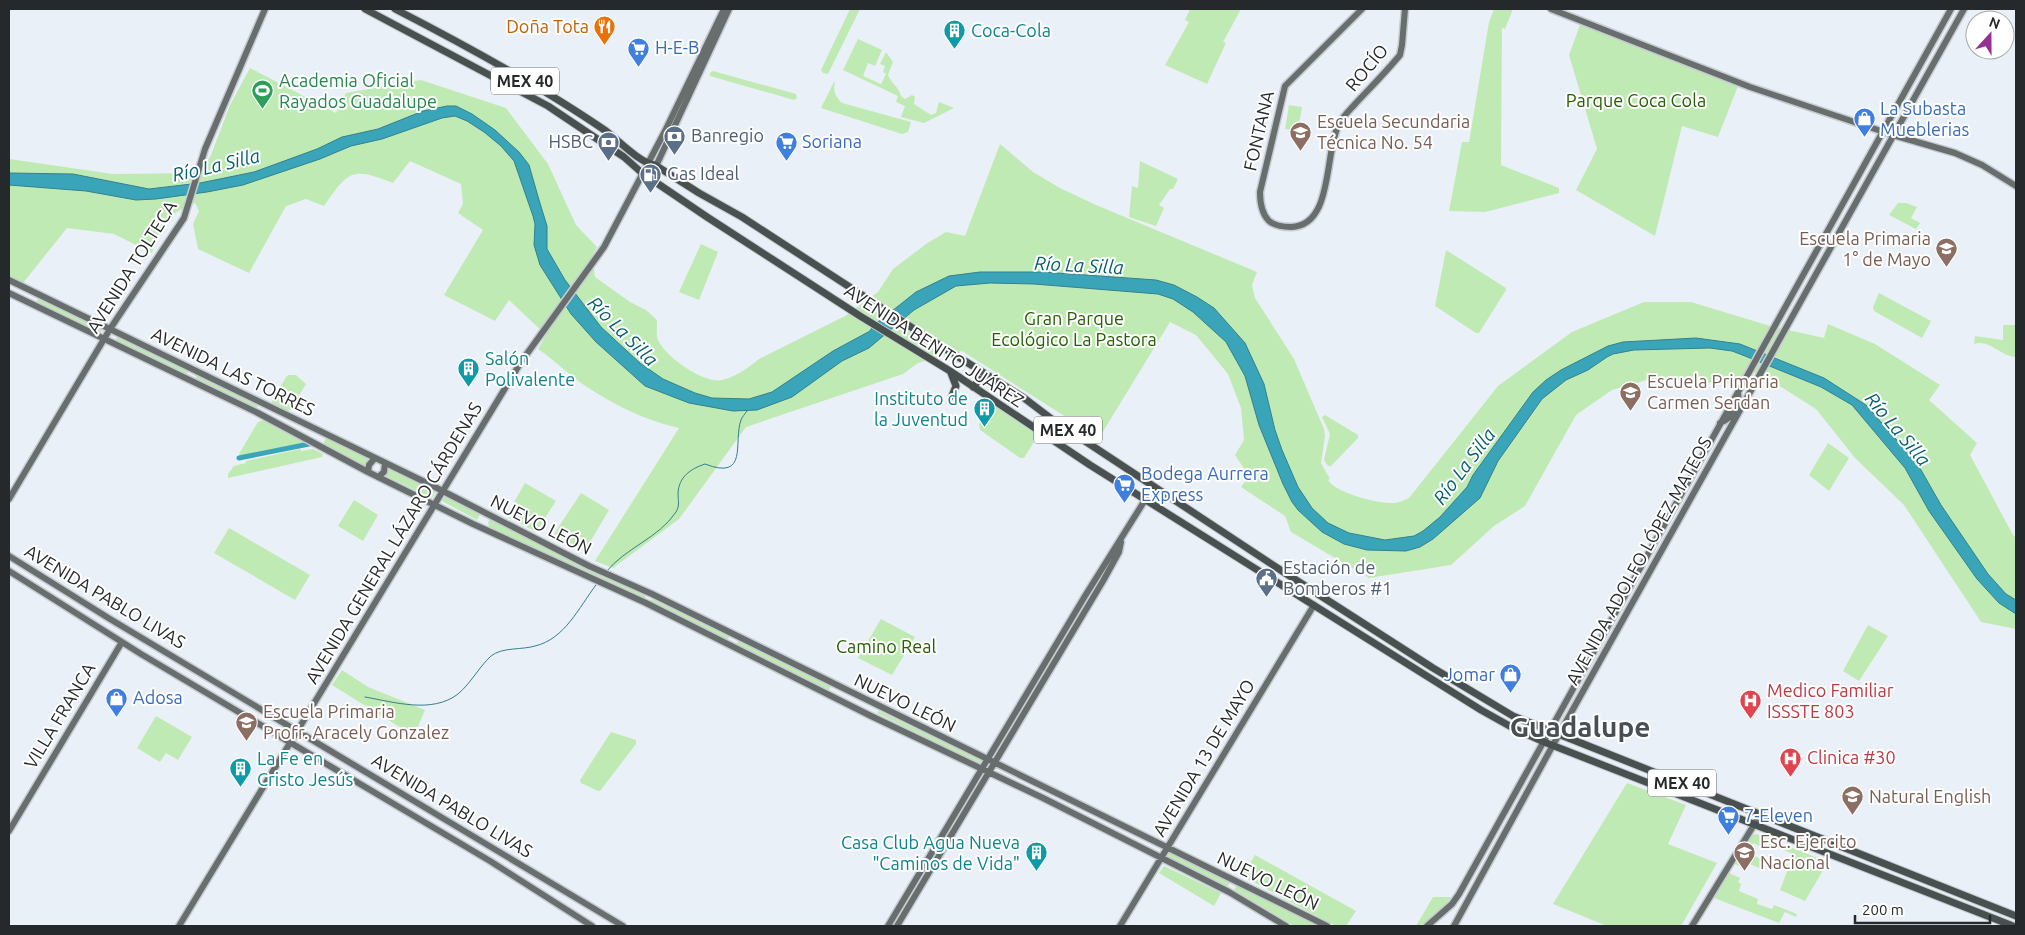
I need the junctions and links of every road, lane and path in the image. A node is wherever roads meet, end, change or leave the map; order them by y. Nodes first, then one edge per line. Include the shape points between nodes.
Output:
1 (265, 9) edge
2 (365, 9) edge
3 (396, 9) edge
4 (724, 9) edge
5 (730, 9) edge
6 (1362, 9) edge
7 (1405, 9) edge
8 (1551, 9) edge
9 (1951, 9) edge
10 (1964, 9) edge
11 (712, 33) junction
12 (709, 52) junction
13 (503, 81) junction
14 (530, 83) junction
15 (1883, 132) junction
16 (1893, 135) junction
17 (647, 164) junction
18 (655, 165) junction
19 (641, 176) junction
20 (650, 178) junction
21 (2016, 186) edge
22 (1277, 226) joint
23 (9, 280) edge
24 (9, 293) edge
25 (34, 293) junction
26 (32, 304) junction
27 (110, 329) junction
28 (104, 340) junction
29 (950, 371) junction
30 (973, 387) junction
31 (952, 396) dead end
32 (1024, 398) junction
33 (375, 458) junction
34 (385, 463) junction
35 (368, 472) junction
36 (378, 477) junction
37 (443, 492) junction
38 (9, 499) edge
39 (1145, 500) junction
40 (435, 505) junction
41 (487, 515) junction
42 (481, 528) junction
43 (9, 556) edge
44 (1282, 571) junction
45 (9, 572) edge
46 (1276, 582) junction
47 (1314, 605) junction
48 (122, 642) junction
49 (1596, 646) junction
50 (1606, 652) junction
51 (1536, 726) junction
52 (298, 731) junction
53 (1550, 731) junction
54 (1559, 734) junction
55 (1530, 736) junction
56 (1544, 742) junction
57 (290, 743) junction
58 (1553, 745) junction
59 (991, 762) junction
60 (985, 771) junction
61 (1760, 814) junction
62 (1754, 824) junction
63 (9, 831) edge
64 (1166, 848) junction
65 (1161, 858) junction
66 (1892, 866) junction
67 (1483, 872) junction
68 (1874, 872) junction
69 (1469, 874) junction
70 (2016, 916) edge
71 (179, 926) edge
72 (592, 926) edge
73 (623, 926) edge
74 (888, 926) edge
75 (897, 926) edge
76 (1120, 926) edge
77 (1286, 926) edge
78 (1327, 926) edge
79 (1427, 926) edge
80 (1454, 926) edge
81 (1692, 926) edge
82 (2013, 926) edge

1 - 27 street, AVENIDA TOLTECA via 199,168 188,208
2 - 13 main road, AVENIDA BENITO JUÁREZ / MEX 40
3 - 14 main road, MEX 40
4 - 11 street, AVENIDA GENERAL LÁZARO CÁRDENAS
5 - 12 street
6 - 22 street, FONTANA via 1285,86 1260,192 1265,216
7 - 22 street, ROCÍO via 1400,55 1338,126 1319,209 1304,224
8 - 15 street via 1743,84
9 - 15 street, AVENIDA ADOLFO LÓPEZ MATEOS
10 - 16 street, AVENIDA ADOLFO LÓPEZ MATEOS
11 - 12 street via 714,30
11 - 17 street, AVENIDA GENERAL LÁZARO CÁRDENAS
12 - 18 street
13 - 14 main road
13 - 19 main road, AVENIDA BENITO JUÁREZ / MEX 40 via 556,111 624,157
14 - 17 main road, MEX 40 via 588,119
15 - 16 street
15 - 49 street, AVENIDA ADOLFO LÓPEZ MATEOS
16 - 21 street via 1962,155
16 - 50 street, AVENIDA ADOLFO LÓPEZ MATEOS
17 - 18 main road, AVENIDA BENITO JUÁREZ / MEX 40
17 - 19 street, AVENIDA GENERAL LÁZARO CÁRDENAS
18 - 20 street
18 - 32 main road, AVENIDA BENITO JUÁREZ / MEX 40
19 - 20 main road, AVENIDA BENITO JUÁREZ / MEX 40
19 - 37 street, AVENIDA GENERAL LÁZARO CÁRDENAS via 611,236 521,362
20 - 29 main road, AVENIDA BENITO JUÁREZ / MEX 40
23 - 25 street, AVENIDA LAS TORRES
24 - 26 street, AVENIDA LAS TORRES
25 - 26 street via 30,298
25 - 27 street, AVENIDA LAS TORRES
26 - 28 street, AVENIDA LAS TORRES
27 - 28 street, AVENIDA TOLTECA
27 - 33 street, AVENIDA LAS TORRES
28 - 35 street, AVENIDA LAS TORRES via 258,413
28 - 38 street, AVENIDA TOLTECA
29 - 30 main road, AVENIDA BENITO JUÁREZ / MEX 40
29 - 31 main road via 956,386
30 - 32 main road via 978,380 985,379
30 - 39 main road, AVENIDA BENITO JUÁREZ / MEX 40
32 - 44 main road, AVENIDA BENITO JUÁREZ / MEX 40
33 - 34 street, AVENIDA LAS TORRES
33 - 35 street
34 - 36 street via 384,472
34 - 37 street, AVENIDA LAS TORRES
35 - 36 street, AVENIDA LAS TORRES
36 - 40 street, AVENIDA LAS TORRES
37 - 40 street, AVENIDA GENERAL LÁZARO CÁRDENAS
37 - 41 street, NUEVO LEÓN
39 - 46 main road, AVENIDA BENITO JUÁREZ / MEX 40
39 - 59 street via 1120,542 1119,552 1103,581
40 - 42 street, NUEVO LEÓN
40 - 52 street, AVENIDA GENERAL LÁZARO CÁRDENAS
41 - 42 street
41 - 59 street, NUEVO LEÓN
42 - 60 street, NUEVO LEÓN via 646,603
43 - 52 street, AVENIDA PABLO LIVAS
44 - 46 main road
44 - 51 main road, AVENIDA BENITO JUÁREZ / MEX 40 via 1441,673 1507,713
45 - 48 street, AVENIDA PABLO LIVAS
46 - 47 main road, AVENIDA BENITO JUÁREZ / MEX 40
47 - 55 main road, AVENIDA BENITO JUÁREZ / MEX 40 via 1481,710
47 - 64 street, AVENIDA 13 DE MAYO
48 - 57 street, AVENIDA PABLO LIVAS
48 - 63 street, VILLA FRANCA
49 - 50 street
49 - 53 street, AVENIDA ADOLFO LÓPEZ MATEOS
50 - 54 street, AVENIDA ADOLFO LÓPEZ MATEOS
51 - 53 main road, AVENIDA BENITO JUÁREZ / MEX 40
51 - 55 main road
52 - 57 street, AVENIDA GENERAL LÁZARO CÁRDENAS
52 - 73 street, AVENIDA PABLO LIVAS
53 - 54 main road, AVENIDA BENITO JUÁREZ / MEX 40
53 - 56 street, AVENIDA ADOLFO LÓPEZ MATEOS
54 - 58 street, AVENIDA ADOLFO LÓPEZ MATEOS
54 - 61 main road, AVENIDA BENITO JUÁREZ / MEX 40
55 - 56 main road, AVENIDA BENITO JUÁREZ / MEX 40
56 - 58 main road, AVENIDA BENITO JUÁREZ / MEX 40
56 - 69 street, AVENIDA ADOLFO LÓPEZ MATEOS
57 - 71 street, AVENIDA GENERAL LÁZARO CÁRDENAS
57 - 72 street, AVENIDA PABLO LIVAS
58 - 62 main road, AVENIDA BENITO JUÁREZ / MEX 40
58 - 67 street
59 - 60 street
59 - 64 street, NUEVO LEÓN
60 - 65 street, NUEVO LEÓN
60 - 74 street
60 - 75 street
61 - 62 street
61 - 66 main road, AVENIDA BENITO JUÁREZ / MEX 40
62 - 68 main road, AVENIDA BENITO JUÁREZ / MEX 40
62 - 81 street
64 - 65 street, AVENIDA 13 DE MAYO
64 - 78 street, NUEVO LEÓN
65 - 76 street, AVENIDA 13 DE MAYO
65 - 77 street, NUEVO LEÓN
66 - 68 main road via 1888,871
66 - 70 main road, AVENIDA BENITO JUÁREZ / MEX 40
67 - 69 street
67 - 80 street
68 - 82 main road, AVENIDA BENITO JUÁREZ / MEX 40
69 - 79 street, AVENIDA ADOLFO LÓPEZ MATEOS via 1455,900

